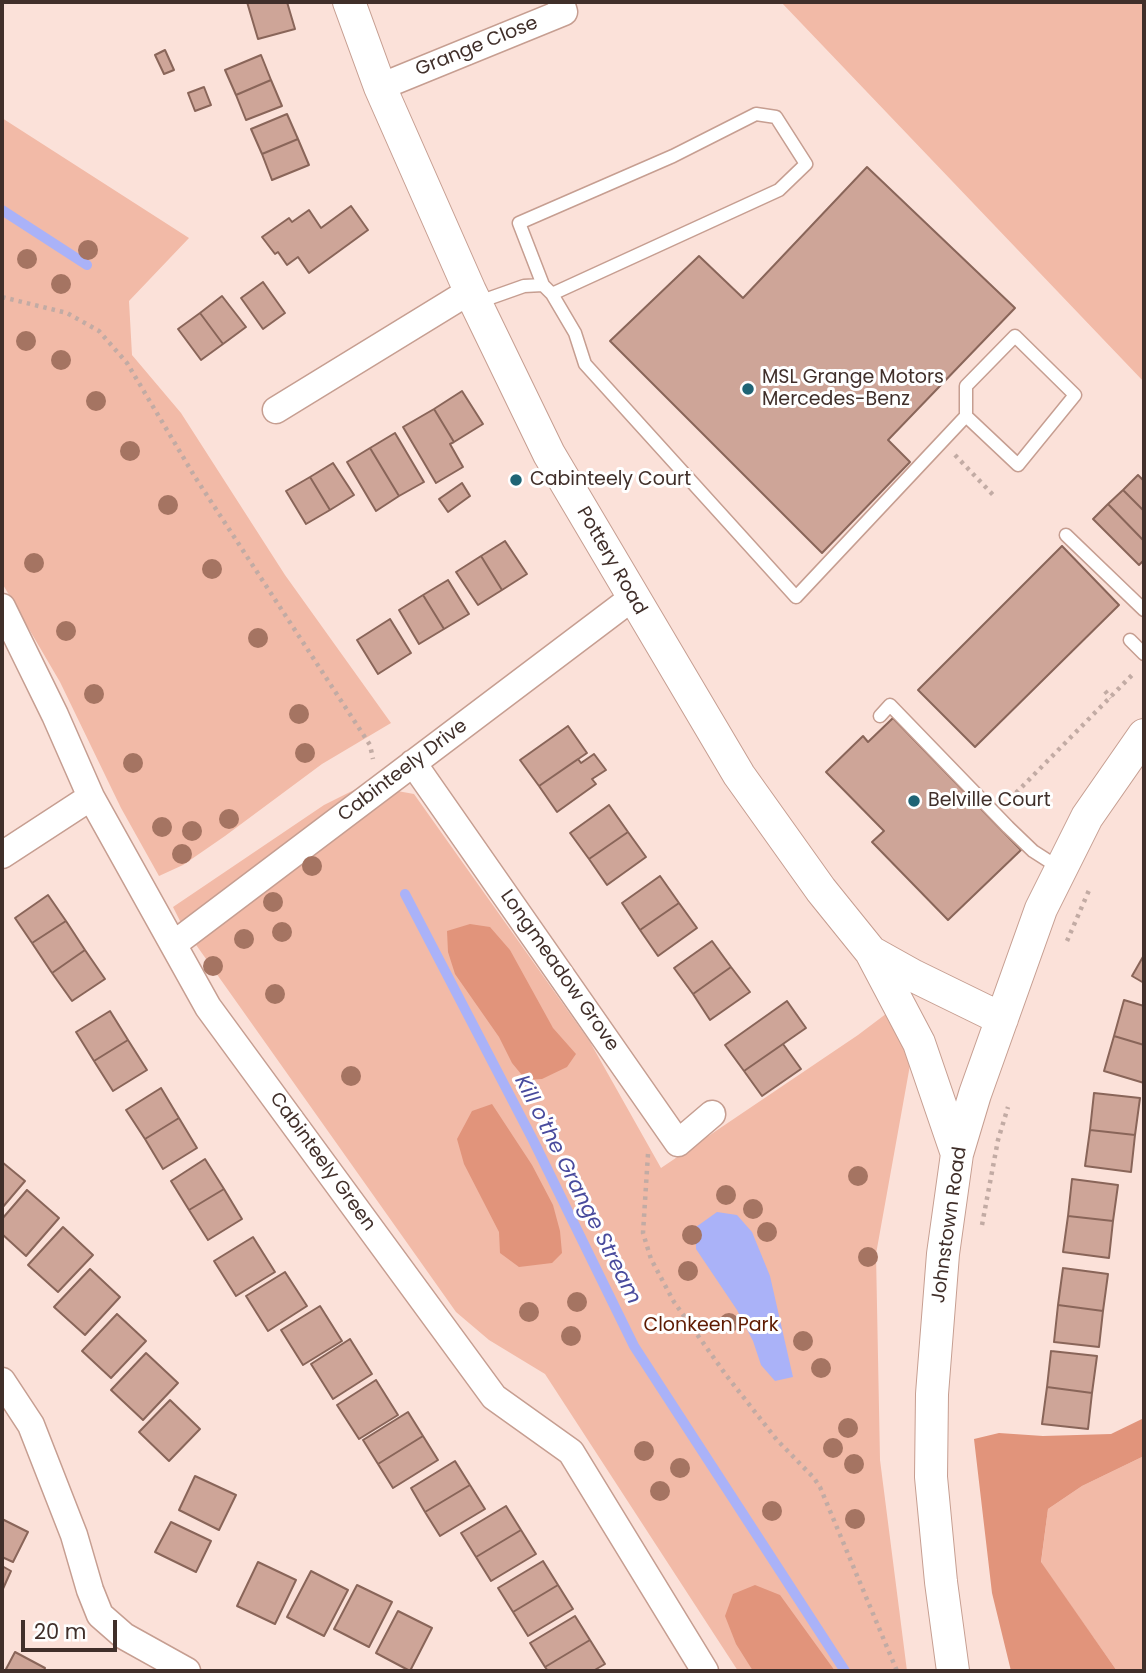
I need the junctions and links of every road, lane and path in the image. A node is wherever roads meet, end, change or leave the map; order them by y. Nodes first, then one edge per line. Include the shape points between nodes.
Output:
1 (349, 2) edge
2 (561, 2) edge
3 (380, 87) junction
4 (547, 290) junction
5 (2, 297) edge
6 (473, 297) junction
7 (276, 410) dead end
8 (966, 416) junction
9 (942, 442) junction
10 (996, 498) dead end
11 (1066, 535) dead end
12 (632, 598) junction
13 (2, 607) edge
14 (1144, 610) edge
15 (1130, 640) dead end
16 (1144, 654) edge
17 (1137, 669) dead end
18 (1105, 691) dead end
19 (1111, 698) junction
20 (880, 716) dead end
21 (1144, 735) edge
22 (412, 763) junction
23 (388, 781) junction
24 (92, 797) junction
25 (995, 814) junction
26 (2, 855) edge
27 (1061, 869) junction
28 (1090, 888) dead end
29 (174, 944) junction
30 (1064, 946) dead end
31 (871, 952) junction
32 (1002, 1019) junction
33 (1009, 1103) dead end
34 (712, 1114) dead end
35 (648, 1150) dead end
36 (957, 1154) junction
37 (982, 1229) dead end
38 (2, 1381) edge
39 (187, 1671) edge
40 (705, 1671) edge
41 (897, 1671) edge
42 (953, 1671) edge

1 - 3 street, Pottery Road
2 - 3 street, Grange Close via 564,12
3 - 6 street, Pottery Road
4 - 4 lane via 519,223 756,114 776,117 806,164 779,190
4 - 6 lane via 524,286
4 - 9 lane via 575,333 585,364 796,597
5 - 23 path via 67,313 99,331 127,363 195,477 370,745 374,762
6 - 7 street
6 - 12 street, Pottery Road via 549,454
8 - 8 lane via 1018,465 1075,395 1015,335 966,386
8 - 9 lane
9 - 10 path
11 - 14 lane
12 - 22 street, Cabinteely Drive
12 - 31 street, Pottery Road via 739,775
13 - 24 street, Cabinteely Green
15 - 16 lane
17 - 19 path
18 - 19 path
19 - 25 path
20 - 25 lane via 890,705
21 - 27 street, Johnstown Road via 1087,817
22 - 23 street, Cabinteely Drive
22 - 34 street, Longmeadow Grove via 678,1143
23 - 29 street, Cabinteely Drive
24 - 26 street
24 - 29 street, Cabinteely Green
25 - 27 lane via 1033,851
27 - 32 street, Johnstown Road via 1041,909
28 - 30 path
29 - 40 street, Cabinteely Green via 208,1007 494,1396 571,1452
31 - 32 street, Pottery Road
31 - 36 street via 919,1043
32 - 36 street, Johnstown Road
33 - 37 path, Johnstown Road
35 - 41 path via 643,1233 651,1259 726,1375 820,1487
36 - 42 street, Johnstown Road via 943,1254 932,1394 932,1477
38 - 39 street via 31,1425 100,1615 124,1636

